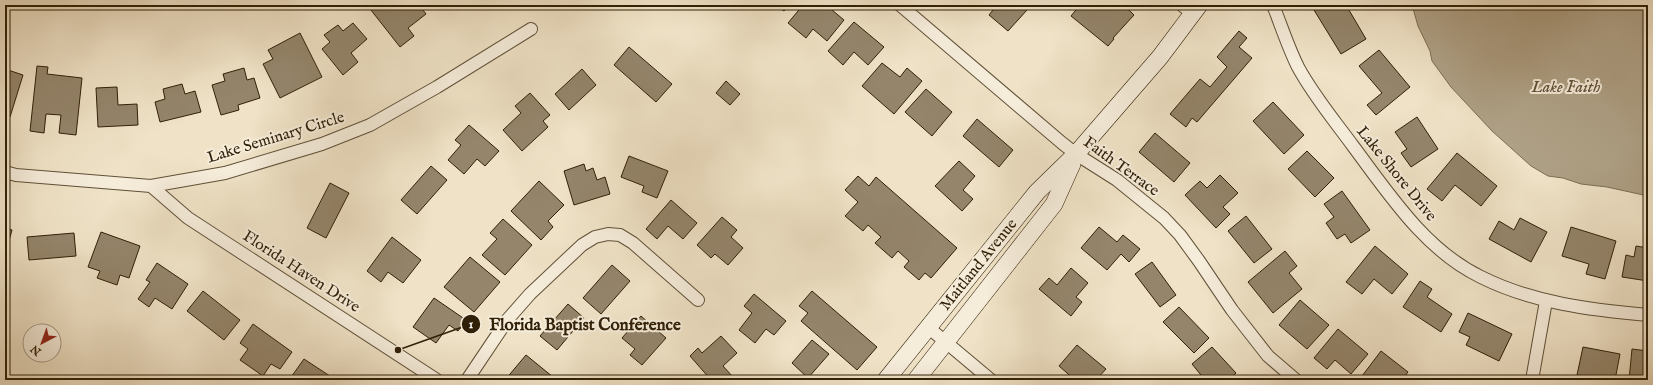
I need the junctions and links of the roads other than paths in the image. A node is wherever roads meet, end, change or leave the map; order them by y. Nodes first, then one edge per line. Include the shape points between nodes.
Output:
1 (900, 5) edge
2 (1273, 5) edge
3 (1192, 8) edge
4 (531, 28) dead end
5 (1076, 154) junction
6 (5, 172) edge
7 (152, 186) junction
8 (698, 300) dead end
9 (1546, 301) junction
10 (1648, 315) edge
11 (929, 328) junction
12 (946, 342) junction
13 (437, 380) edge
14 (467, 380) edge
15 (886, 380) edge
16 (916, 380) edge
17 (991, 380) edge
18 (1296, 380) edge
19 (1532, 380) edge

1 - 5 street, Faith Terrace
2 - 9 street, Lake Shore Drive via 1298,66 1316,97 1398,206 1454,261 1480,277
3 - 5 main road, Maitland Avenue via 1160,57
4 - 7 street, Lake Seminary Circle via 437,87 370,125 322,144 224,173
5 - 11 main road, Maitland Avenue via 1037,192
5 - 12 main road, Maitland Avenue via 1054,204
5 - 18 street, Faith Terrace via 1117,180 1164,218 1180,235 1232,310 1268,356
6 - 7 street, Lake Seminary Circle
7 - 13 street, Florida Haven Drive via 188,218
8 - 14 street via 627,239 620,235 608,234 595,237 530,294 508,319
9 - 10 street, Lake Shore Drive via 1606,312
9 - 19 street
11 - 12 street
11 - 15 main road, Maitland Avenue
12 - 16 main road, Maitland Avenue
12 - 17 street

